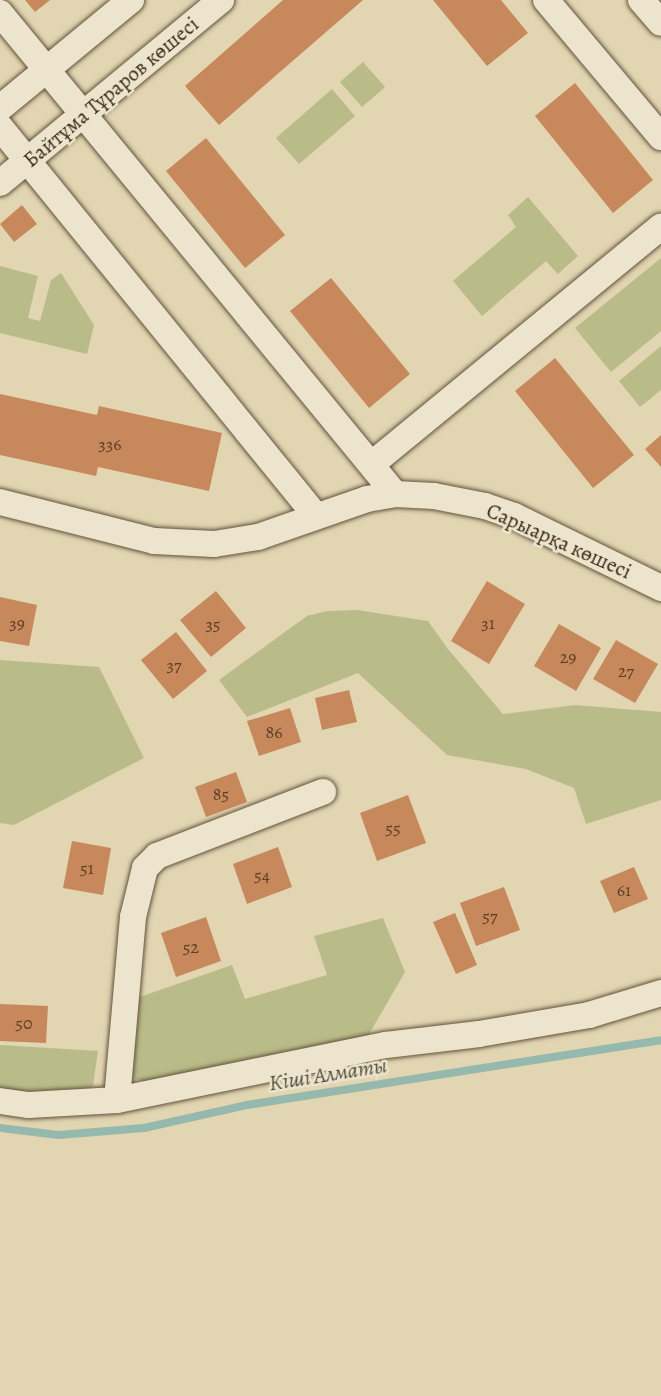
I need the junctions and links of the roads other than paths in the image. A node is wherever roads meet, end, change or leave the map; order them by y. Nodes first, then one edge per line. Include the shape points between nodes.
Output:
1 (131, 0) edge
2 (221, 0) edge
3 (546, 0) edge
4 (641, 0) edge
5 (0, 14) edge
6 (661, 23) edge
7 (47, 70) junction
8 (0, 108) edge
9 (83, 114) junction
10 (0, 127) edge
11 (661, 137) edge
12 (27, 160) junction
13 (0, 183) edge
14 (661, 227) edge
15 (372, 464) junction
16 (395, 494) junction
17 (0, 502) edge
18 (316, 516) junction
19 (661, 588) edge
20 (323, 792) dead end
21 (661, 993) edge
22 (117, 1100) junction
23 (0, 1101) edge

1 - 7 street
2 - 9 street, Байтұма Тұраров көшесі
3 - 11 street
4 - 6 street
5 - 7 street
7 - 8 street
7 - 9 street
9 - 12 street, Байтұма Тұраров көшесі
9 - 15 street
10 - 12 street
12 - 13 street, Байтұма Тұраров көшесі
12 - 18 street
14 - 15 street
15 - 16 street
16 - 18 street, Сарыарқа көшесі
16 - 19 street, Сарыарқа көшесі via 457,499 514,516
17 - 18 street, Сарыарқа көшесі via 154,541 184,543 242,541
20 - 22 street via 157,856 145,868 133,917
21 - 22 street via 589,1015 386,1045
22 - 23 street via 29,1105

